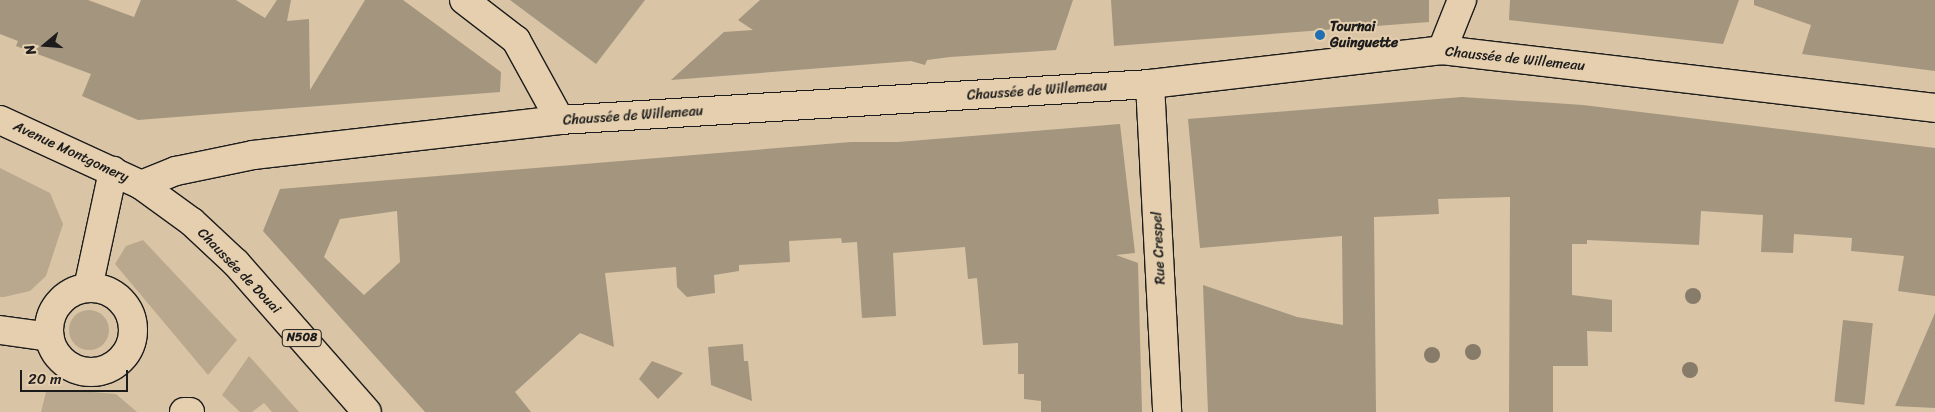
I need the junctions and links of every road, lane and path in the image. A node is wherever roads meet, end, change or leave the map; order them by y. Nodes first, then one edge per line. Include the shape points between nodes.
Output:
1 (464, 0) edge
2 (1462, 0) edge
3 (1442, 50) junction
4 (1150, 84) junction
5 (1935, 108) edge
6 (0, 120) edge
7 (560, 120) junction
8 (113, 171) junction
9 (141, 185) junction
10 (88, 288) junction
11 (0, 330) edge
12 (50, 338) junction
13 (184, 412) edge
14 (190, 412) edge
15 (367, 412) edge
16 (1168, 412) edge

1 - 7 street via 516,40
2 - 3 street
3 - 4 street, Chaussée de Willemeau
3 - 5 street, Chaussée de Willemeau
4 - 7 street, Chaussée de Willemeau
4 - 16 street, Rue Crespel
6 - 8 street, Avenue Montgomery / N508
7 - 9 street, Chaussée de Willemeau via 253,155 176,171
8 - 9 street, Avenue Montgomery / N508
8 - 10 street
9 - 15 street, Chaussée de Douai / N508 via 192,222 236,264
10 - 12 street via 74,292 54,310
10 - 12 street via 114,294 131,315 132,342 125,355 109,368 89,372 63,361
11 - 12 street
13 - 14 street via 187,409

